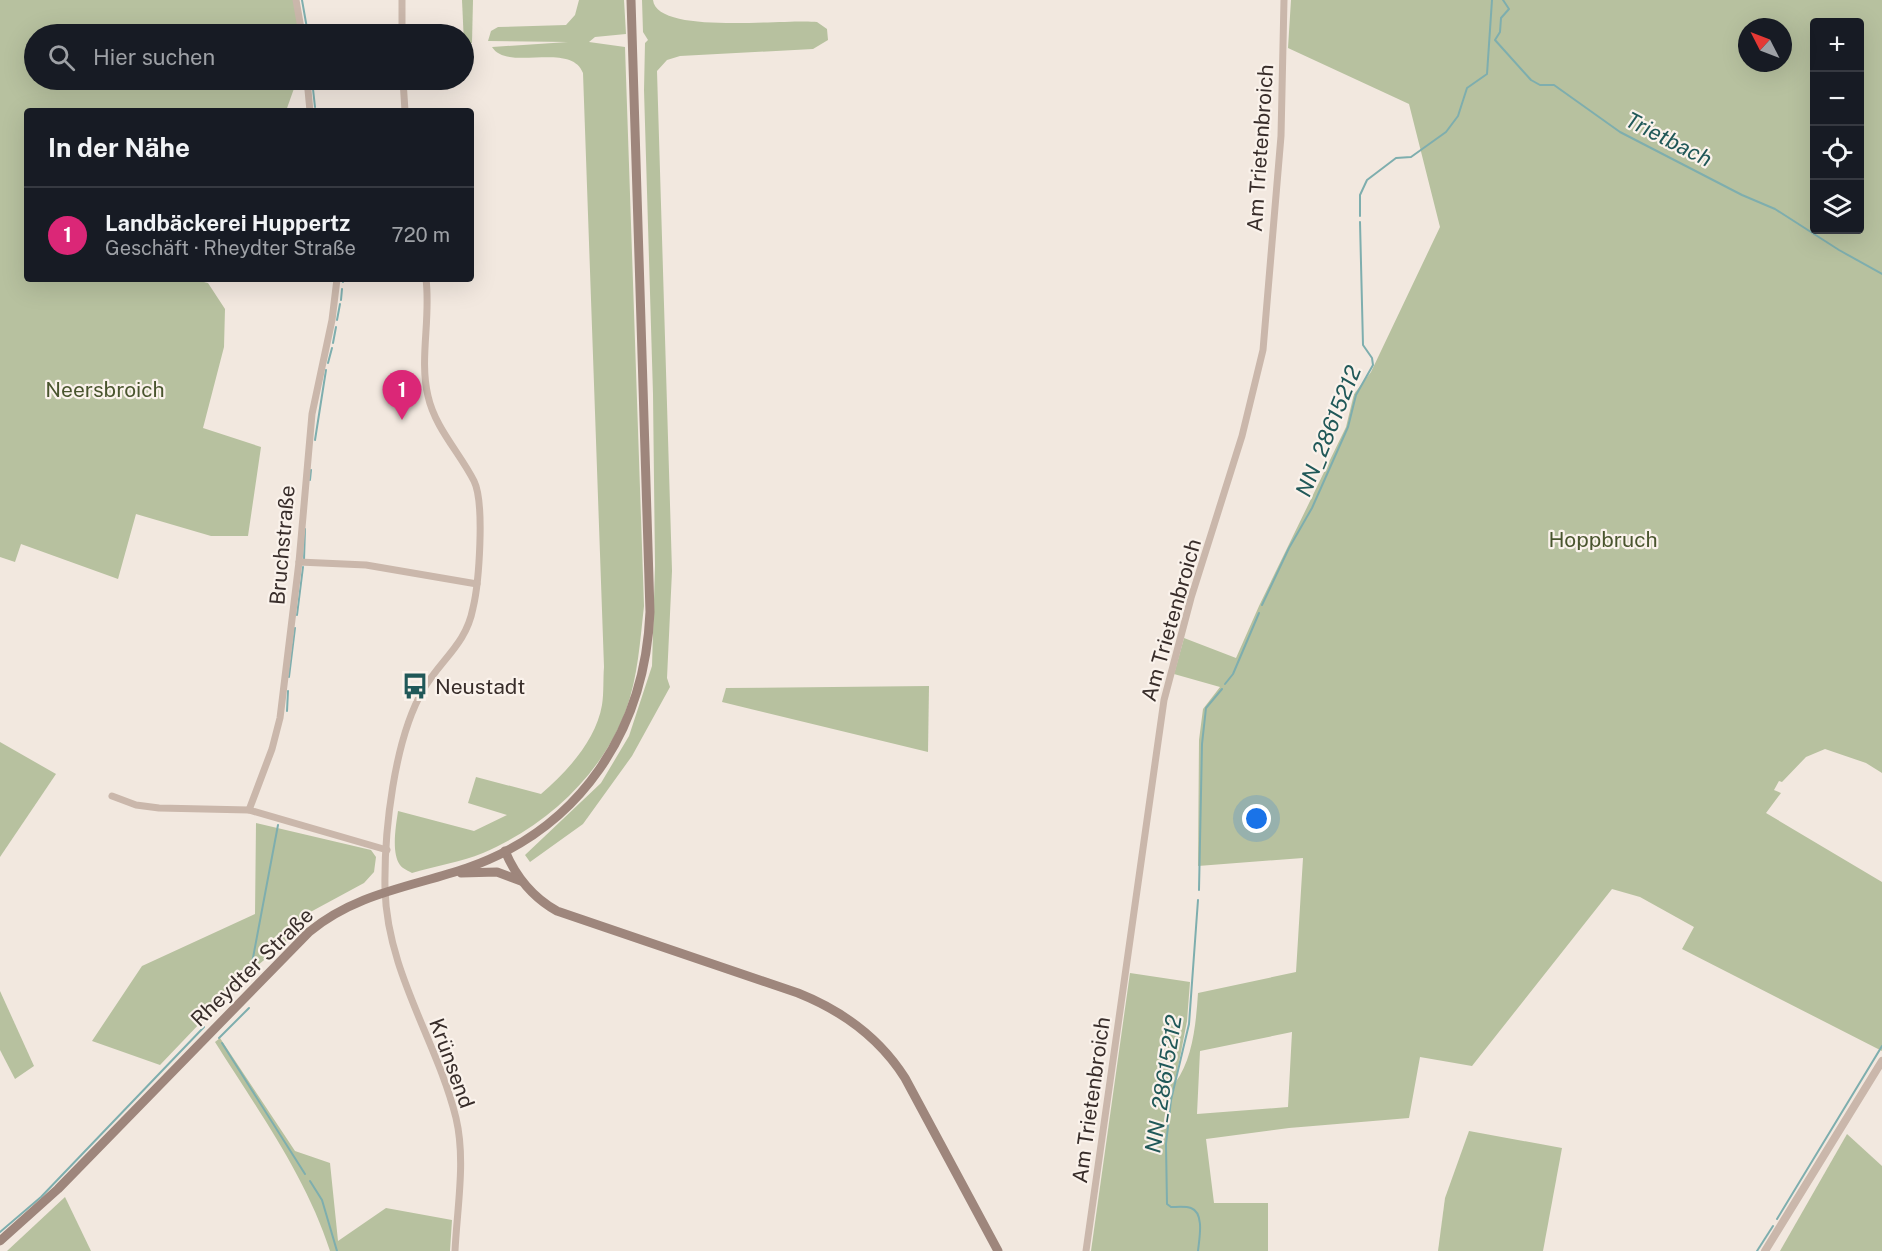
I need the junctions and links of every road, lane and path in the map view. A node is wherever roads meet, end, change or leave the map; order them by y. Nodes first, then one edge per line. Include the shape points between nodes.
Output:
1 (296, 0) edge
2 (402, 0) edge
3 (631, 0) edge
4 (1284, 0) edge
5 (300, 24) edge
6 (402, 24) edge
7 (308, 90) edge
8 (404, 90) edge
9 (310, 108) edge
10 (405, 108) edge
11 (337, 282) edge
12 (426, 282) edge
13 (299, 562) junction
14 (477, 584) junction
15 (112, 796) dead end
16 (249, 810) junction
17 (387, 850) junction
18 (505, 851) junction
19 (444, 875) junction
20 (522, 882) junction
21 (385, 891) junction
22 (1882, 1061) edge
23 (0, 1241) edge
24 (455, 1251) edge
25 (998, 1251) edge
26 (1086, 1251) edge
27 (1765, 1251) edge

1 - 5 street
2 - 6 street
3 - 18 main road via 650,597 647,654 631,715 605,763 543,828
4 - 26 street, Am Trietenbroich via 1281,136 1263,350 1242,436 1191,598 1164,700
7 - 9 street
8 - 10 street
11 - 13 street, Bruchstraße via 312,414
12 - 14 street via 427,392 435,417 478,490
13 - 14 street via 375,567
13 - 16 street, Bruchstraße via 278,726
14 - 17 street via 466,633 424,689 409,721 400,754
15 - 16 street via 141,806 168,809
16 - 17 street
17 - 21 street
18 - 19 main road
18 - 20 main road
19 - 20 main road via 492,872
19 - 21 main road, Rheydter Straße
20 - 25 main road via 544,903 564,914 798,993 830,1007 858,1026 879,1044 905,1078
21 - 23 main road, Rheydter Straße via 345,906 309,932 58,1189
21 - 24 street, Krünsend via 401,974 457,1126 460,1149
22 - 27 street

